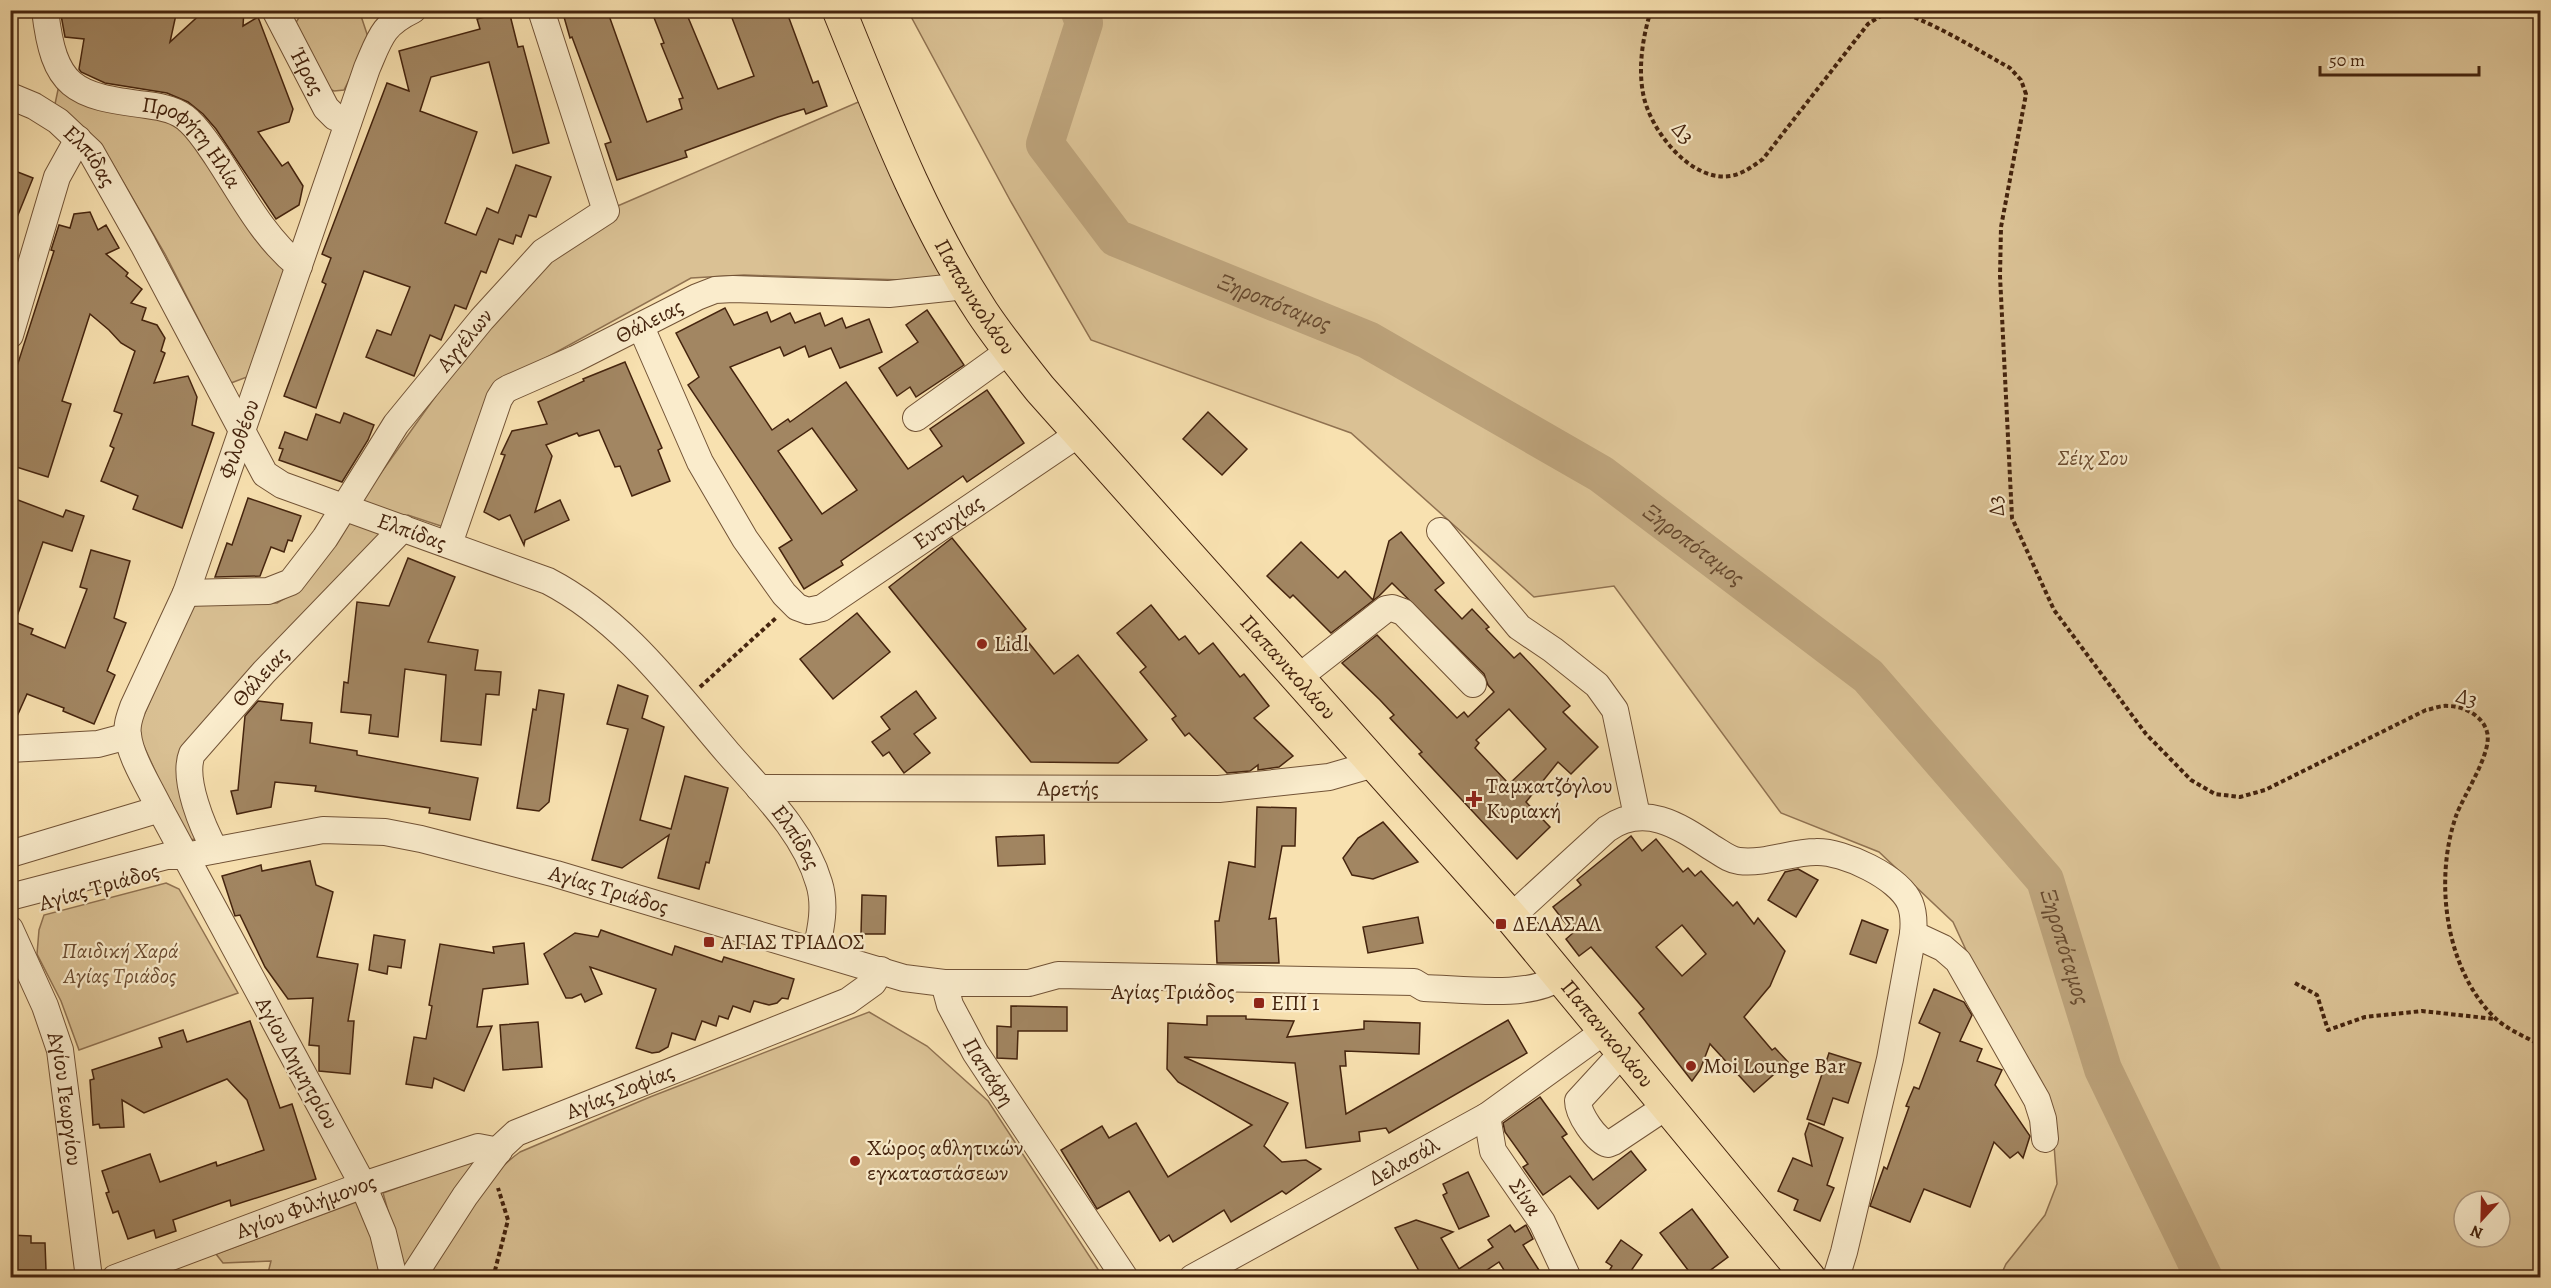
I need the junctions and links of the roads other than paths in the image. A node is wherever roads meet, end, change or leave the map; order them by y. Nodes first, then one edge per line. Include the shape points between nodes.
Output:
1 (45, 10) edge
2 (275, 10) edge
3 (541, 10) edge
4 (839, 10) edge
5 (397, 13) edge
6 (10, 96) edge
7 (348, 122) junction
8 (78, 139) junction
9 (299, 266) junction
10 (966, 286) junction
11 (641, 327) junction
12 (10, 335) edge
13 (1009, 351) junction
14 (916, 418) dead end
15 (242, 433) junction
16 (1080, 433) junction
17 (345, 508) junction
18 (403, 528) junction
19 (1440, 531) dead end
20 (449, 544) junction
21 (186, 593) junction
22 (1299, 677) junction
23 (1473, 684) dead end
24 (128, 736) junction
25 (10, 749) edge
26 (1374, 764) junction
27 (759, 788) junction
28 (160, 809) junction
29 (1637, 816) junction
30 (215, 850) junction
31 (10, 854) edge
32 (185, 856) junction
33 (10, 897) edge
34 (10, 908) edge
35 (1511, 916) junction
36 (10, 929) edge
37 (1913, 934) junction
38 (816, 950) junction
39 (881, 970) junction
40 (1560, 977) junction
41 (944, 983) junction
42 (1614, 1041) junction
43 (1667, 1106) junction
44 (1487, 1116) junction
45 (2045, 1139) dead end
46 (493, 1159) junction
47 (363, 1185) junction
48 (89, 1278) edge
49 (115, 1278) edge
50 (394, 1278) edge
51 (412, 1278) edge
52 (1125, 1278) edge
53 (1192, 1278) edge
54 (1569, 1278) edge
55 (1809, 1278) edge
56 (1836, 1278) edge

1 - 9 street, Προφήτη Ηλία via 57,65 72,85 91,96 160,107 187,118 268,237
2 - 7 street, Ήρας via 326,108
3 - 17 street, Αγγέλων via 606,210 543,252 482,319 396,424
4 - 10 main road, Παπανικολάου via 906,169
5 - 7 street, Φιλοθέου via 376,47
6 - 8 street, Ελπίδας via 44,112
7 - 9 street, Φιλοθέου
8 - 12 street via 57,177
8 - 15 street, Ελπίδας via 108,180
9 - 15 street, Φιλοθέου
10 - 11 street, Θάλειας via 889,294 724,289 697,297
10 - 13 main road, Παπανικολάου
11 - 16 street, Ευτυχίας via 718,494 767,572 804,607
11 - 20 street, Θάλειας via 504,391
13 - 14 street
13 - 16 main road, Παπανικολάου
15 - 17 street, Ελπίδας via 259,466 272,480
15 - 21 street, Φιλοθέου
16 - 22 main road, Παπανικολάου
17 - 18 street, Ελπίδας
17 - 21 street, Αγγέλων via 284,587 268,591
18 - 20 street, Ελπίδας
18 - 30 street, Θάλειας via 192,754 190,770 199,817
19 - 29 street via 1519,627 1598,685 1615,710
20 - 27 street, Ελπίδας via 531,574 576,596 625,637
21 - 24 street, Φιλοθέου via 133,707
22 - 23 street via 1392,608 1407,615
22 - 26 main road, Παπανικολάου
24 - 25 street via 98,744
24 - 28 street
26 - 27 street, Αρετής via 1329,777 1219,789
26 - 35 main road, Παπανικολάου
27 - 38 street, Ελπίδας via 797,838 821,886
28 - 31 street
28 - 32 street
29 - 35 street via 1607,828
29 - 37 street via 1659,819 1738,861 1816,852 1860,864 1886,877 1909,900
30 - 32 street, Αγίας Τριάδος
30 - 38 street, Αγίας Τριάδος via 323,830 386,832 545,871
32 - 33 street, Αγίας Τριάδος via 167,856
32 - 34 street, Αγίας Τριάδος via 164,870 20,909
32 - 47 street, Αγίου Δημητρίου
35 - 40 main road, Παπανικολάου
36 - 48 street, Αγίου Γεωργίου via 60,1050
37 - 45 street via 1949,952 1967,975 2037,1100
37 - 56 street via 1890,1059
38 - 39 street, Αγίας Τριάδος
39 - 41 street, Αγίας Τριάδος via 904,978
39 - 46 street, Αγίας Σοφίας via 873,983 848,1001 524,1129 511,1137
40 - 41 street, Αγίας Τριάδος via 1527,990 1424,988 1414,982 1058,975 1029,983
40 - 42 main road, Παπανικολάου
41 - 52 street, Παπάφη via 950,1005 975,1052
42 - 43 main road, Παπανικολάου
42 - 43 street via 1578,1101 1599,1140 1613,1142
42 - 44 street, Δελασάλ
43 - 55 main road, Παπανικολάου
44 - 53 street, Δελασάλ
44 - 54 street, Σίνα via 1493,1151 1542,1222
46 - 47 street, Αγίου Φιλήμονος via 478,1147
46 - 51 street, Αγίας Σοφίας via 437,1235
47 - 49 street, Αγίου Φιλήμονος
47 - 50 street, Αγίου Δημητρίου via 383,1233

